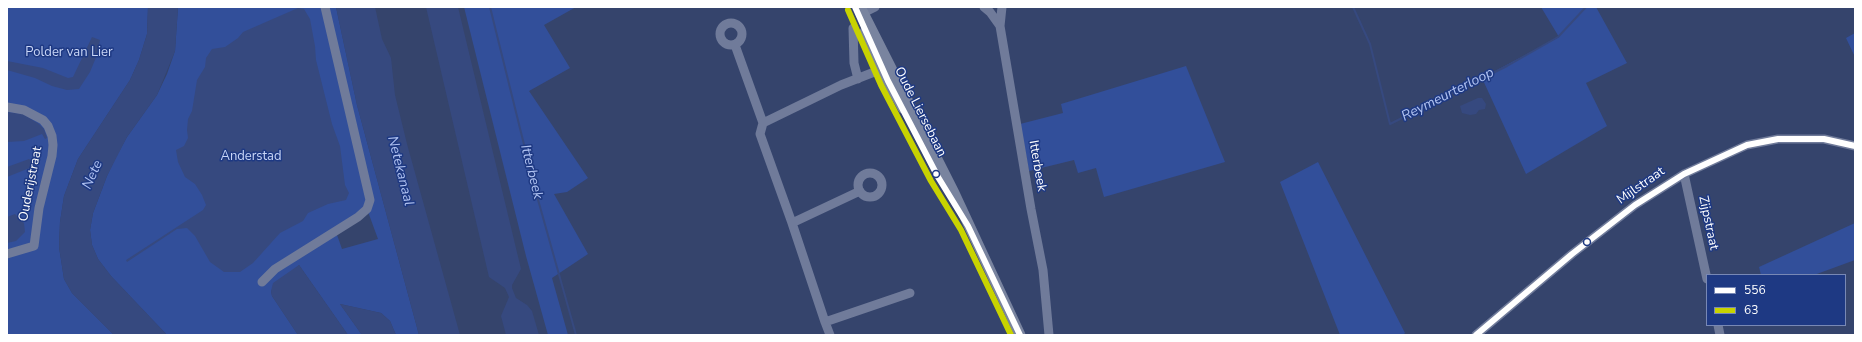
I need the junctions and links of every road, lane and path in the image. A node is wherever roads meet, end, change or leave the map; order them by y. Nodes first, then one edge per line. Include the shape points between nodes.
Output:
1 (325, 7) edge
2 (875, 7) edge
3 (984, 7) edge
4 (1002, 7) edge
5 (859, 9) edge
6 (1000, 26) junction
7 (853, 28) dead end
8 (735, 45) dead end
9 (883, 64) junction
10 (857, 77) junction
11 (7, 107) edge
12 (763, 123) junction
13 (1855, 146) edge
14 (1684, 174) junction
15 (860, 191) dead end
16 (792, 223) junction
17 (7, 254) edge
18 (1706, 274) edge
19 (262, 282) dead end
20 (910, 293) dead end
21 (826, 322) junction
22 (830, 335) edge
23 (1020, 335) edge
24 (1049, 335) edge
25 (1476, 335) edge

1 - 19 street via 370,200 367,209 358,217 275,269
2 - 5 street
3 - 6 street, Itterbeek
4 - 6 street
5 - 9 main road, Oude Liersebaan
6 - 24 street, Itterbeek via 1043,270
7 - 10 street
8 - 12 street
9 - 10 street
9 - 23 main road, Oude Liersebaan via 938,177 968,226
10 - 12 street
11 - 17 street, Ouderijstraat via 24,110 37,117 48,126 52,136 52,156 39,208 34,246
12 - 16 street via 760,134
13 - 14 street, Mijlstraat via 1824,139 1778,139 1747,145
14 - 18 street, Zijpstraat
14 - 25 street, Mijlstraat via 1635,205
15 - 16 street
16 - 21 street
20 - 21 street
21 - 22 street

